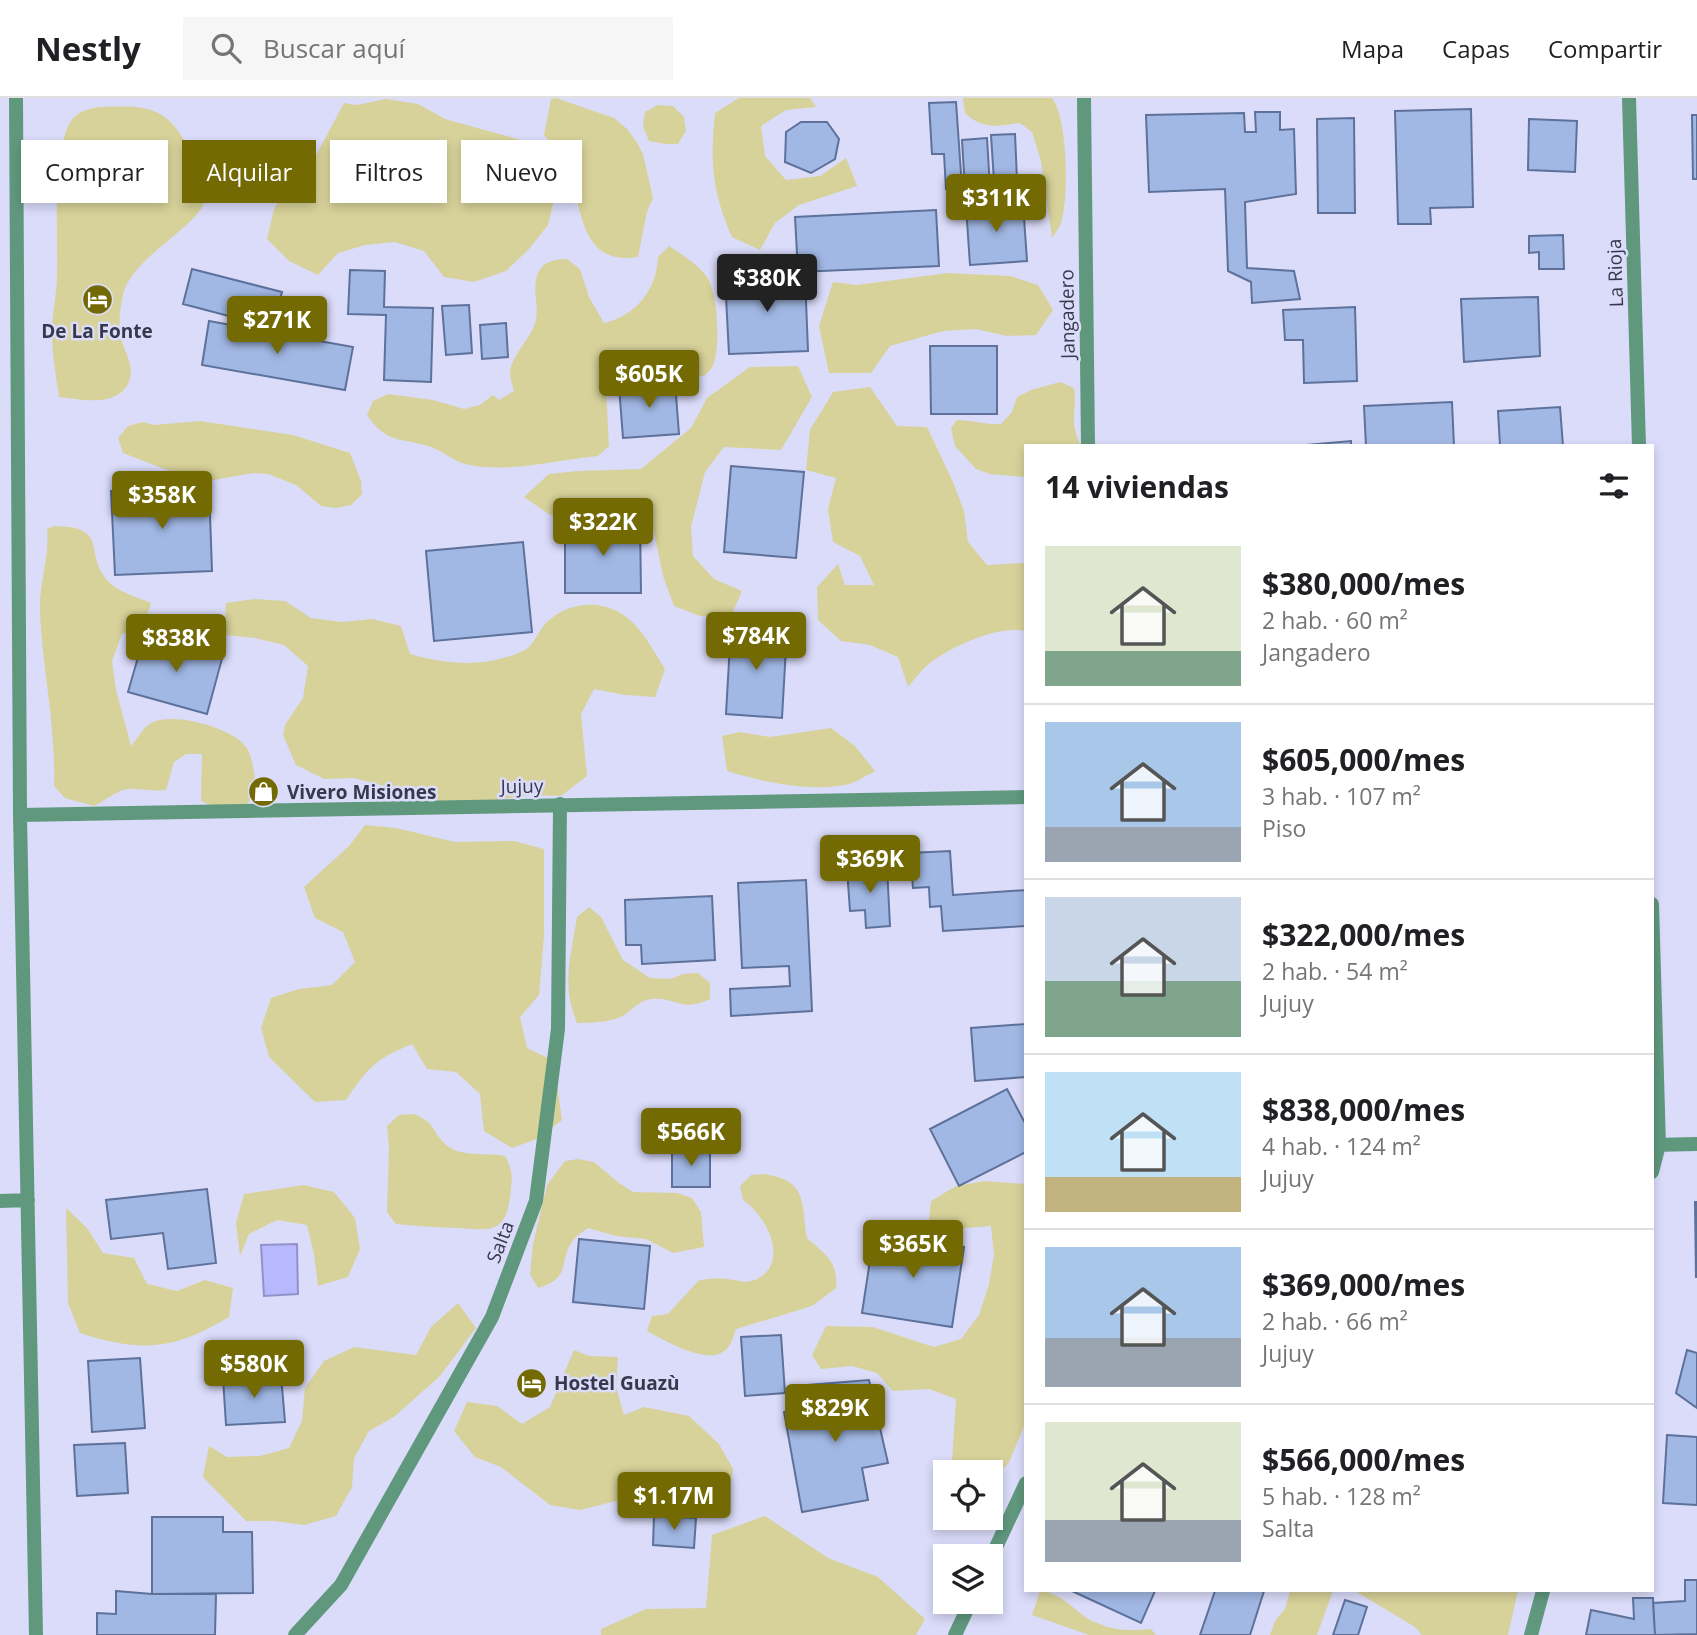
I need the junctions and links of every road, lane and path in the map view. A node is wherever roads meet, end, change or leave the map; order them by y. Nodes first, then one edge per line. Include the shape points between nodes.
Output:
1 (16, 98) edge
2 (1084, 98) edge
3 (1629, 98) edge
4 (1088, 444) edge
5 (1639, 444) edge
6 (1024, 797) edge
7 (560, 804) junction
8 (20, 815) junction
9 (1654, 1024) edge
10 (1697, 1144) edge
11 (1656, 1145) edge
12 (28, 1200) junction
13 (0, 1201) edge
14 (1024, 1487) edge
15 (997, 1544) edge
16 (1543, 1592) edge
17 (965, 1614) edge
18 (36, 1635) edge
19 (295, 1635) edge
20 (955, 1635) edge
21 (1531, 1635) edge

1 - 8 street
2 - 4 street, Jangadero
3 - 5 street, La Rioja
6 - 7 street, Jujuy
7 - 8 street, Jujuy
7 - 19 street, Salta via 558,1029 536,1201 492,1317 341,1585
8 - 12 street
9 - 11 street
10 - 11 street
12 - 13 street
12 - 18 street
14 - 15 street
16 - 21 street
17 - 20 street

